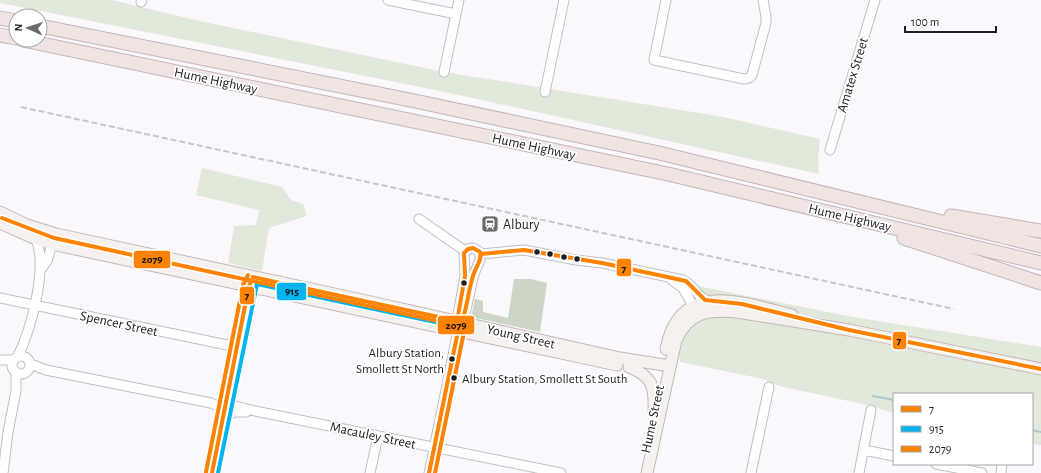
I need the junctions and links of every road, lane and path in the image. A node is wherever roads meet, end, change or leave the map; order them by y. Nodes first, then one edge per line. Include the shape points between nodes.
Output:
1 (388, 0) edge
2 (459, 0) edge
3 (564, 0) edge
4 (666, 0) edge
5 (763, 0) edge
6 (875, 0) edge
7 (456, 14) junction
8 (48, 28) edge
9 (48, 45) edge
10 (444, 72) dead end
11 (544, 92) dead end
12 (830, 150) dead end
13 (708, 183) junction
14 (790, 186) junction
15 (0, 212) edge
16 (419, 219) dead end
17 (0, 222) edge
18 (45, 231) junction
19 (1041, 231) edge
20 (36, 240) junction
21 (52, 244) junction
22 (1041, 246) edge
23 (465, 251) junction
24 (481, 254) junction
25 (465, 262) junction
26 (1041, 263) edge
27 (477, 264) junction
28 (42, 268) junction
29 (668, 277) junction
30 (252, 283) junction
31 (1041, 283) edge
32 (0, 298) edge
33 (719, 300) junction
34 (34, 305) junction
35 (693, 306) junction
36 (763, 317) junction
37 (459, 325) junction
38 (849, 330) junction
39 (240, 347) junction
40 (0, 361) edge
41 (21, 365) junction
42 (629, 367) junction
43 (666, 369) junction
44 (1041, 369) edge
45 (769, 387) dead end
46 (228, 407) junction
47 (654, 410) junction
48 (871, 410) dead end
49 (8, 432) junction
50 (378, 436) junction
51 (435, 447) junction
52 (864, 450) junction
53 (0, 455) edge
54 (893, 456) edge
55 (941, 465) edge
56 (3, 473) edge
57 (212, 473) edge
58 (216, 473) edge
59 (370, 473) edge
60 (429, 473) edge
61 (561, 473) edge
62 (640, 473) edge
63 (648, 473) edge
64 (750, 473) edge
65 (859, 473) edge
66 (982, 473) edge

1 - 7 street
2 - 7 street
3 - 11 street
4 - 5 street via 652,61 750,80 766,23
6 - 12 street, Amatex Street
7 - 10 street
8 - 14 highway, Hume Highway via 426,103 660,153
9 - 13 highway, Hume Highway
13 - 26 highway, Hume Highway
13 - 31 highway via 875,228
14 - 19 highway
14 - 22 highway, Hume Highway
15 - 18 main road, Young Street
16 - 23 street
17 - 20 main road, Young Street
18 - 21 main road
18 - 30 main road, Young Street
20 - 21 main road, Young Street
20 - 28 street
21 - 28 street
21 - 30 main road, Young Street
23 - 24 street via 475,248
23 - 25 street
24 - 27 street
24 - 29 street via 524,250
25 - 27 street via 469,265
25 - 37 street
27 - 37 street
28 - 34 street
29 - 33 street via 688,282 703,299
29 - 35 street via 683,288
30 - 37 main road, Young Street
30 - 39 main road
32 - 34 street, Spencer Street
33 - 35 main road
33 - 38 main road via 754,306
34 - 39 street, Spencer Street
34 - 41 street
35 - 36 main road via 725,306
35 - 43 main road via 681,315 672,328
36 - 38 main road
36 - 43 main road via 718,310 700,314 679,332
37 - 42 main road, Young Street
37 - 43 main road, Young Street
37 - 51 street
38 - 44 main road
39 - 46 main road
40 - 41 street, Macauley Street
41 - 46 street, Macauley Street
41 - 49 street
42 - 43 main road, Young Street
42 - 47 main road via 643,374 652,385
43 - 47 main road, Hume Street
43 - 63 main road, Hume Street
45 - 64 street
46 - 50 street, Macauley Street
46 - 57 main road
46 - 58 main road
47 - 62 main road, Hume Street
48 - 52 street
49 - 53 street
49 - 56 street
50 - 51 street, Macauley Street
50 - 59 street
51 - 60 street
51 - 61 street, Macauley Street
52 - 54 street
52 - 65 street
55 - 66 street

